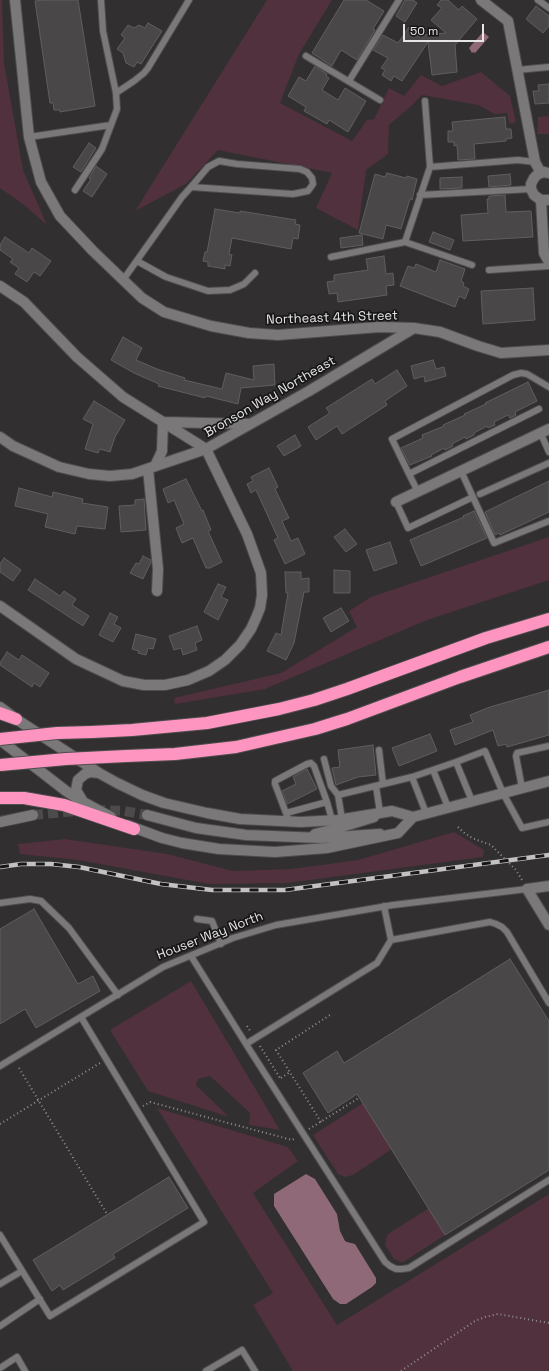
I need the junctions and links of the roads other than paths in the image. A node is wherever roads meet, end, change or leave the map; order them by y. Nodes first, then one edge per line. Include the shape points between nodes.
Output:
1 (15, 0) edge
2 (101, 0) edge
3 (189, 0) edge
4 (399, 0) edge
5 (481, 0) edge
6 (538, 0) edge
7 (549, 8) edge
8 (306, 56) dead end
9 (549, 67) edge
10 (517, 70) junction
11 (349, 82) junction
12 (116, 93) junction
13 (380, 100) dead end
14 (425, 101) dead end
15 (111, 125) junction
16 (29, 137) junction
17 (535, 162) junction
18 (430, 167) junction
19 (545, 173) edge
20 (190, 187) junction
21 (531, 189) junction
22 (75, 190) dead end
23 (420, 196) junction
24 (545, 200) edge
25 (405, 242) junction
26 (331, 257) dead end
27 (137, 261) junction
28 (549, 262) edge
29 (472, 265) dead end
30 (549, 266) edge
31 (489, 270) dead end
32 (255, 274) dead end
33 (124, 280) junction
34 (0, 286) edge
35 (414, 328) junction
36 (549, 350) edge
37 (549, 387) edge
38 (539, 409) dead end
39 (163, 422) junction
40 (250, 424) junction
41 (545, 431) edge
42 (0, 438) edge
43 (206, 449) junction
44 (549, 452) edge
45 (549, 463) edge
46 (152, 468) junction
47 (461, 471) junction
48 (409, 474) junction
49 (418, 492) junction
50 (480, 494) dead end
51 (473, 498) junction
52 (396, 502) joint
53 (549, 521) edge
54 (157, 591) dead end
55 (0, 606) edge
56 (549, 619) edge
57 (549, 647) edge
58 (0, 707) edge
59 (0, 713) edge
60 (16, 719) junction
61 (0, 740) edge
62 (549, 746) edge
63 (379, 750) dead end
64 (324, 760) dead end
65 (456, 762) junction
66 (0, 766) edge
67 (433, 770) junction
68 (99, 773) junction
69 (412, 777) junction
70 (549, 780) edge
71 (383, 784) junction
72 (376, 786) junction
73 (522, 788) junction
74 (503, 793) junction
75 (338, 795) junction
76 (0, 798) edge
77 (472, 801) junction
78 (83, 802) junction
79 (327, 802) junction
80 (448, 808) junction
81 (392, 811) junction
82 (380, 813) junction
83 (426, 813) junction
84 (33, 815) tunnel mouth
85 (147, 815) tunnel mouth
86 (288, 817) junction
87 (413, 817) junction
88 (337, 820) junction
89 (0, 822) edge
90 (549, 822) edge
91 (134, 829) junction
92 (398, 833) junction
93 (297, 837) junction
94 (549, 886) edge
95 (527, 889) junction
96 (0, 903) edge
97 (384, 906) junction
98 (197, 919) dead end
99 (549, 925) edge
100 (392, 940) junction
101 (221, 944) junction
102 (191, 956) junction
103 (118, 995) junction
104 (549, 1003) edge
105 (81, 1017) junction
106 (246, 1044) junction
107 (0, 1066) edge
108 (549, 1180) edge
109 (0, 1235) edge
110 (22, 1271) junction
111 (0, 1284) edge
112 (40, 1299) junction
113 (0, 1326) edge
114 (0, 1368) edge
115 (25, 1371) edge
116 (206, 1371) edge
117 (255, 1371) edge

1 - 16 street, Northeast 4th Street
2 - 12 lane via 103,31
3 - 12 lane via 148,68
4 - 11 lane
5 - 10 street via 508,21
6 - 7 lane
8 - 11 lane
9 - 10 lane
10 - 17 street
11 - 13 lane
12 - 15 lane via 117,109
14 - 18 lane
15 - 16 lane
15 - 22 lane via 102,149
16 - 33 street, Northeast 4th Street via 41,182 60,216
17 - 18 lane via 518,160
17 - 19 street
18 - 23 lane
19 - 21 street via 534,178
20 - 20 lane via 208,167 219,161 300,169 307,172 313,184 308,191 293,194
20 - 27 lane
21 - 23 lane
21 - 24 street via 534,195
23 - 25 lane
24 - 28 street via 544,253
25 - 26 lane
25 - 29 lane
27 - 32 lane via 166,277 208,291 230,290 244,284
27 - 33 lane
30 - 31 lane
33 - 35 street, Northeast 4th Street via 142,298 164,312 211,326 249,333 278,335 379,327
34 - 39 street via 24,302 77,357 124,397
35 - 36 street via 440,332 501,353
35 - 40 street, Bronson Way Northeast
37 - 48 lane via 527,374 513,375 392,439
38 - 48 lane
39 - 40 street
39 - 43 street
39 - 46 street via 162,451
40 - 43 street, Bronson Way Northeast
41 - 44 lane
41 - 47 street
42 - 46 street, Bronson Way Northeast via 59,466 89,474 132,474
43 - 46 street, Bronson Way Northeast
43 - 55 street via 247,534 261,573 262,595 256,618 240,645 225,660 209,671 188,680 165,685 123,681 76,659
45 - 50 lane
46 - 54 street
47 - 49 street
47 - 51 lane
48 - 49 lane
49 - 52 street
51 - 52 lane via 408,528
51 - 53 lane via 494,543
56 - 61 highway, bridge via 486,638 314,700 248,716 207,723
57 - 66 highway, bridge via 347,719 236,747 175,754 66,758
58 - 60 street
59 - 60 highway
60 - 68 street
61 - 78 street
62 - 73 lane via 517,753
63 - 71 lane
64 - 75 lane via 331,786
65 - 67 lane
65 - 74 lane via 485,751
65 - 77 lane
67 - 69 lane
67 - 80 lane
68 - 78 street via 90,772 78,780 76,790
68 - 86 street via 142,795 207,813 240,819
69 - 71 lane
69 - 83 lane
70 - 73 street
71 - 72 lane
72 - 75 lane
72 - 82 lane
73 - 74 street
74 - 77 street
74 - 90 lane via 522,828
75 - 88 lane
76 - 91 highway via 24,798 64,805
77 - 80 street
78 - 91 street
79 - 86 lane
79 - 86 lane via 314,766 311,763 307,764 275,781
79 - 88 lane
80 - 83 street
81 - 82 street
81 - 87 street
81 - 93 street via 335,829
82 - 88 street
83 - 87 street
84 - 89 street
85 - 93 street via 177,824 221,832
86 - 88 street via 301,822
87 - 92 street
91 - 92 street via 182,843 219,849 274,852 326,848
92 - 93 street
94 - 95 street, Houser Way North
95 - 97 lane, Houser Way North
95 - 99 street
96 - 103 lane via 30,899 41,901 69,928
97 - 100 lane
97 - 101 lane, Houser Way North via 276,925
98 - 101 lane via 212,921
100 - 104 lane via 490,922 496,924 507,932
100 - 106 lane via 377,963
101 - 102 lane, Houser Way North
102 - 103 lane, Houser Way North via 163,967
102 - 106 lane
103 - 105 lane, Houser Way North
105 - 107 lane, Houser Way North
105 - 112 lane via 204,1222 50,1316
106 - 108 lane via 385,1262 396,1269 409,1268
109 - 110 lane
110 - 111 lane
110 - 112 lane
112 - 113 lane
114 - 115 lane via 17,1357
116 - 117 lane via 242,1350

